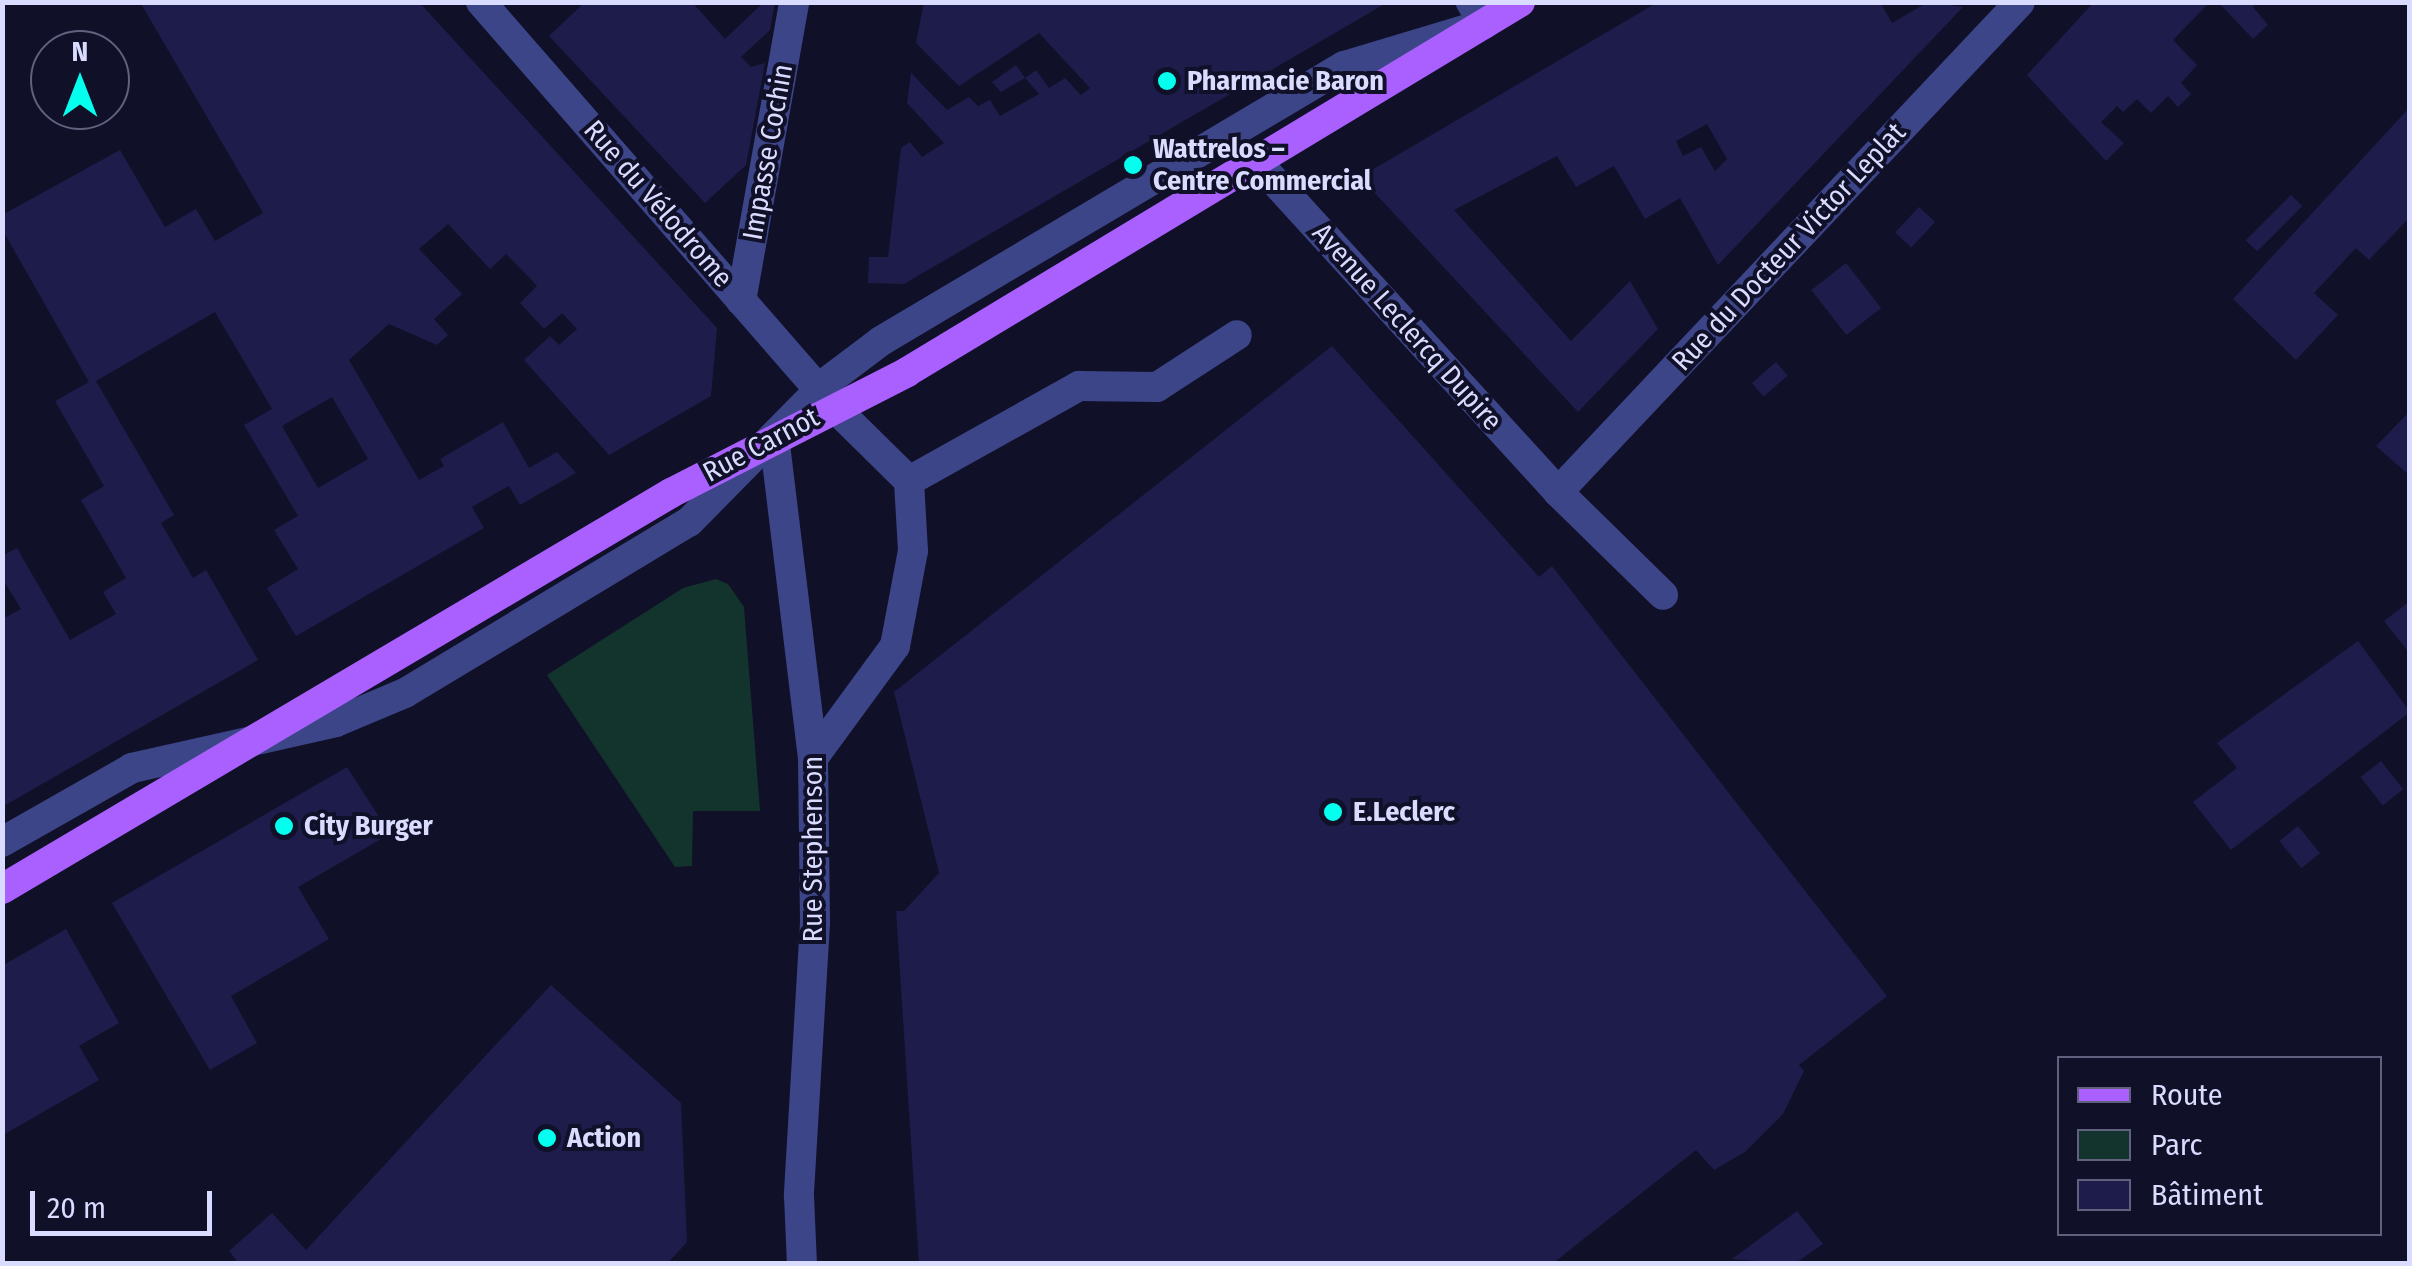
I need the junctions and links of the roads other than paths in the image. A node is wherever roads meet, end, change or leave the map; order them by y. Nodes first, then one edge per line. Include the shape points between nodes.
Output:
1 (481, 2) edge
2 (794, 2) edge
3 (1520, 2) edge
4 (2020, 2) edge
5 (1478, 13) edge
6 (1256, 161) junction
7 (741, 301) junction
8 (1236, 335) dead end
9 (827, 398) junction
10 (774, 436) junction
11 (910, 481) junction
12 (1558, 492) junction
13 (1663, 595) dead end
14 (259, 739) junction
15 (814, 758) junction
16 (2, 842) edge
17 (2, 889) edge
18 (802, 1264) edge

1 - 7 street, Rue du Vélodrome
2 - 7 street, Impasse Cochin
3 - 5 main road, Rue Carnot
4 - 12 street, Rue du Docteur Victor Leplat
5 - 6 main road, Rue Carnot
5 - 9 street via 1344,66 881,341
6 - 9 main road, Rue Carnot via 907,372
6 - 12 street, Avenue Leclercq Dupire
7 - 9 street, Rue du Vélodrome
8 - 11 street via 1157,387 1080,386
9 - 10 main road, Rue Carnot
9 - 11 street, Rue du Vélodrome
10 - 14 main road, Rue Carnot
10 - 15 street, Rue Stephenson
11 - 15 street via 913,551 895,646
12 - 13 street, Avenue Leclercq Dupire
14 - 16 street via 132,768
14 - 17 main road, Rue Carnot
15 - 18 street, Rue Stephenson

